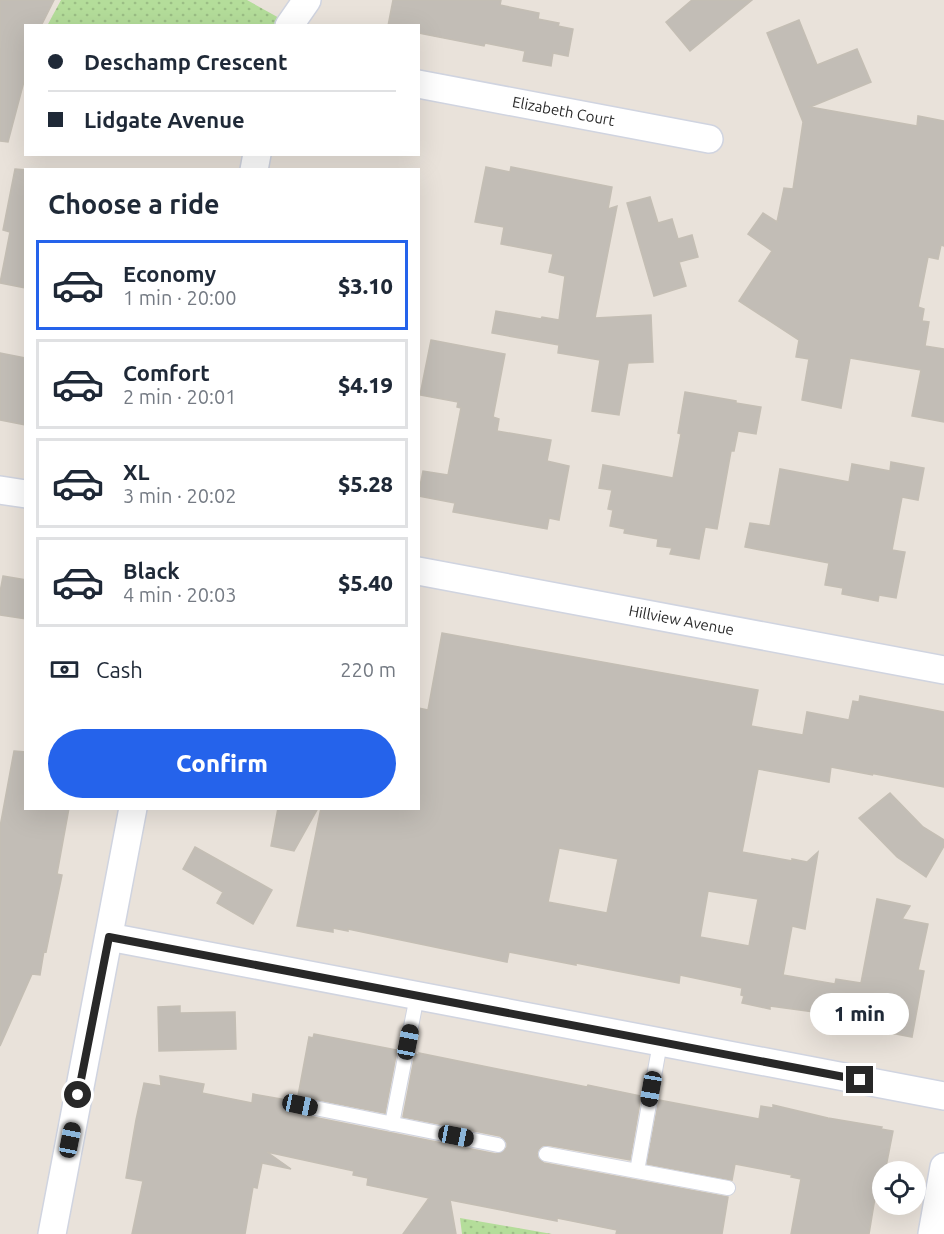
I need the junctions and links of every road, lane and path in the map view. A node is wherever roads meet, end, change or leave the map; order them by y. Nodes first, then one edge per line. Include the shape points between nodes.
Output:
1 (307, 0) edge
2 (290, 24) edge
3 (420, 84) edge
4 (709, 139) dead end
5 (0, 490) edge
6 (24, 495) edge
7 (420, 571) edge
8 (944, 670) edge
9 (133, 810) edge
10 (109, 937) junction
11 (417, 996) junction
12 (660, 1043) junction
13 (944, 1096) edge
14 (300, 1105) dead end
15 (392, 1124) junction
16 (498, 1145) dead end
17 (546, 1154) dead end
18 (944, 1167) edge
19 (637, 1171) junction
20 (728, 1188) dead end
21 (52, 1234) edge
22 (932, 1234) edge

1 - 2 street
3 - 4 street, Elizabeth Court
5 - 6 street
7 - 8 street, Hillview Avenue
9 - 10 street
10 - 11 street
10 - 21 street
11 - 12 street
11 - 15 lane
12 - 13 street
12 - 19 lane
14 - 15 lane
15 - 16 lane
17 - 19 lane
18 - 22 street
19 - 20 lane

